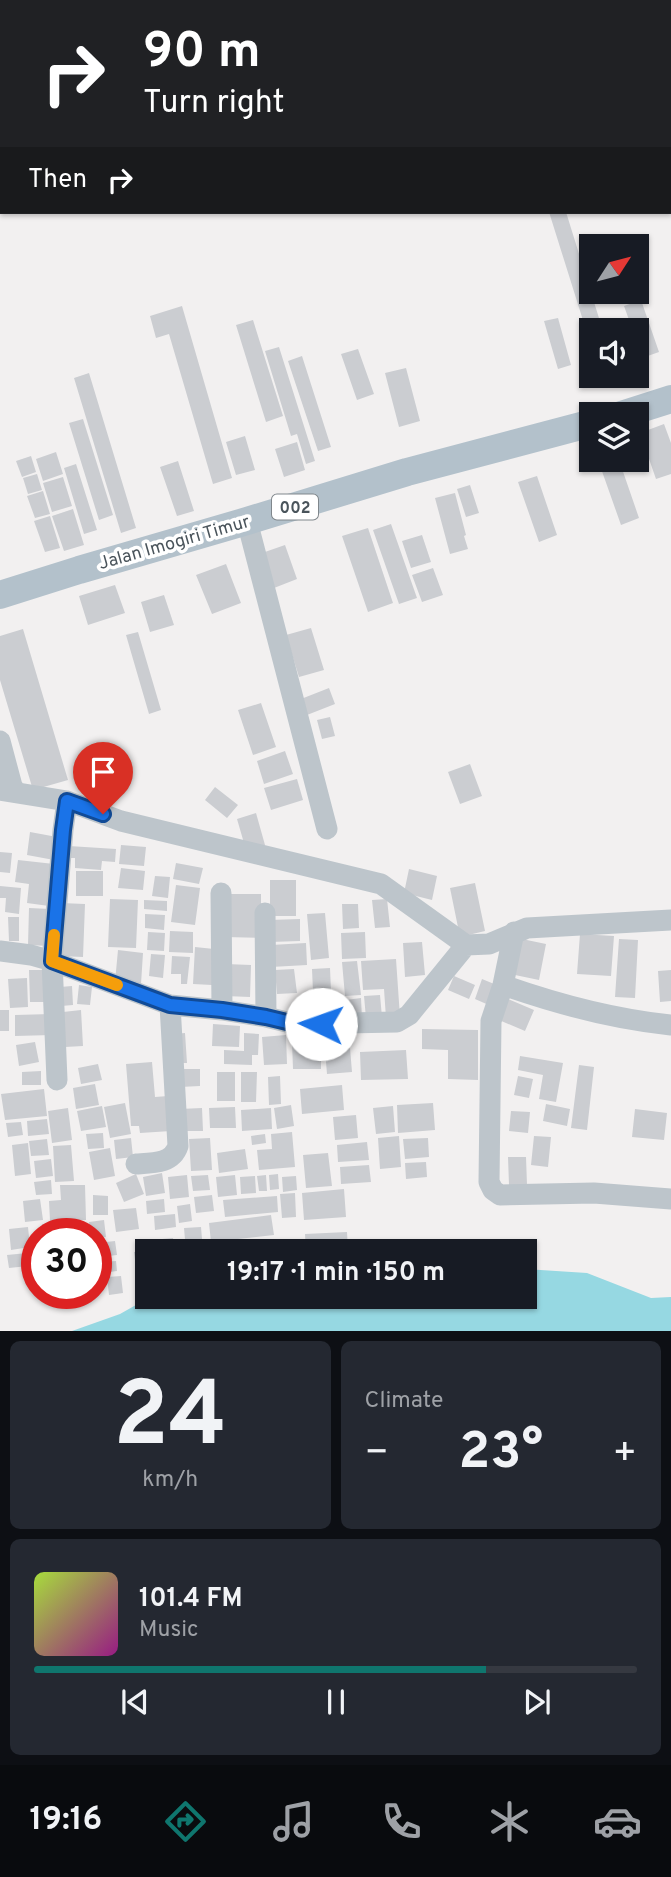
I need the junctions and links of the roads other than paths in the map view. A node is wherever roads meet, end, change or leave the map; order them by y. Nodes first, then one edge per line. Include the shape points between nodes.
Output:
1 (671, 399) edge
2 (649, 406) edge
3 (579, 426) edge
4 (247, 522) junction
5 (0, 595) edge
6 (0, 741) edge
7 (8, 791) edge
8 (65, 815) junction
9 (327, 829) dead end
10 (221, 893) dead end
11 (265, 913) dead end
12 (671, 920) edge
13 (514, 932) junction
14 (466, 946) junction
15 (0, 951) edge
16 (52, 961) junction
17 (504, 980) junction
18 (170, 1005) junction
19 (222, 1010) junction
20 (266, 1017) junction
21 (671, 1025) edge
22 (57, 1080) dead end
23 (136, 1164) dead end
24 (671, 1199) edge

1 - 2 main road
3 - 4 main road, Jalan Imogiri Timur / 002 via 407,472
4 - 5 main road, Jalan Imogiri Timur / 002
4 - 9 street
6 - 7 street via 12,786
7 - 8 street
8 - 14 street via 121,821 382,884
8 - 16 street
10 - 19 street
11 - 20 street
12 - 13 street
13 - 14 street via 489,944
13 - 17 street
14 - 20 street via 409,1015 397,1022 295,1024
15 - 16 street
16 - 18 street
16 - 22 street
17 - 21 street via 546,1000
17 - 24 street via 491,1021 489,1182 493,1190 500,1195
18 - 19 street
18 - 23 street via 178,1146 169,1159
19 - 20 street

